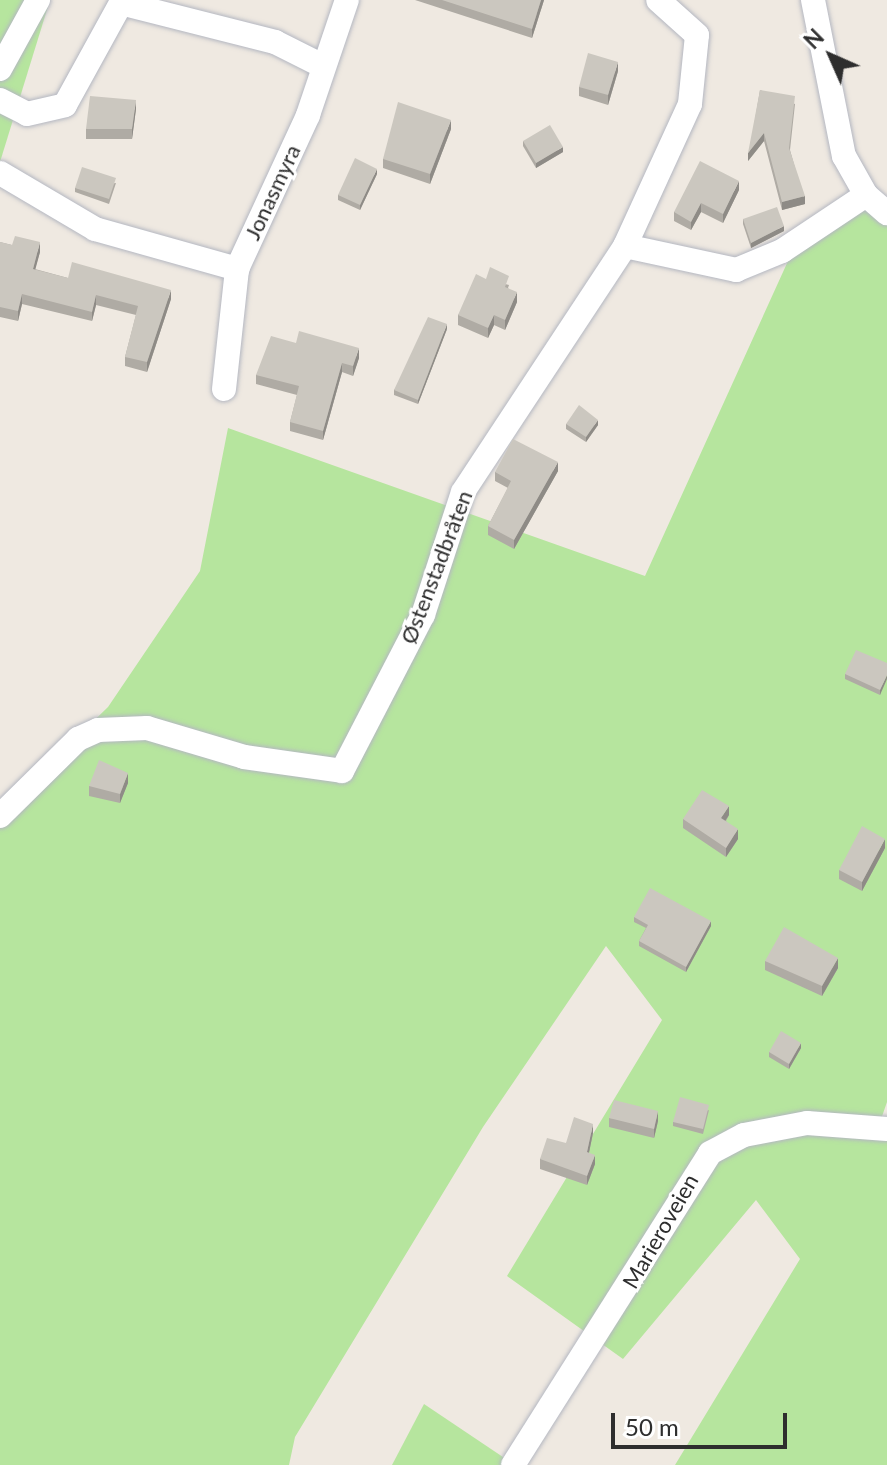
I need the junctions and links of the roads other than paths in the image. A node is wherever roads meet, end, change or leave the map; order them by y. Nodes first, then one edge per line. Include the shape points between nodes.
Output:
1 (38, 0) edge
2 (347, 0) edge
3 (658, 0) edge
4 (813, 0) edge
5 (119, 1) edge
6 (323, 66) junction
7 (0, 69) edge
8 (0, 100) edge
9 (0, 173) edge
10 (866, 195) junction
11 (887, 213) edge
12 (625, 246) junction
13 (237, 269) junction
14 (224, 389) dead end
15 (0, 816) edge
16 (887, 1129) edge
17 (513, 1465) edge

1 - 7 street
2 - 6 street, Jonasmyra
3 - 12 street, Østenstadbråten via 697,35 698,66 690,104
4 - 10 street via 844,156
5 - 6 street via 275,42
5 - 8 street via 65,105 27,114
6 - 13 street, Jonasmyra
9 - 13 street via 95,229
10 - 11 street
10 - 12 street via 782,251 736,270
12 - 15 street, Østenstadbråten via 463,492 423,615 342,771 244,757 147,728 98,730 78,739
13 - 14 street, Jonasmyra
16 - 17 street, Marieroveien via 807,1123 744,1135 710,1153

